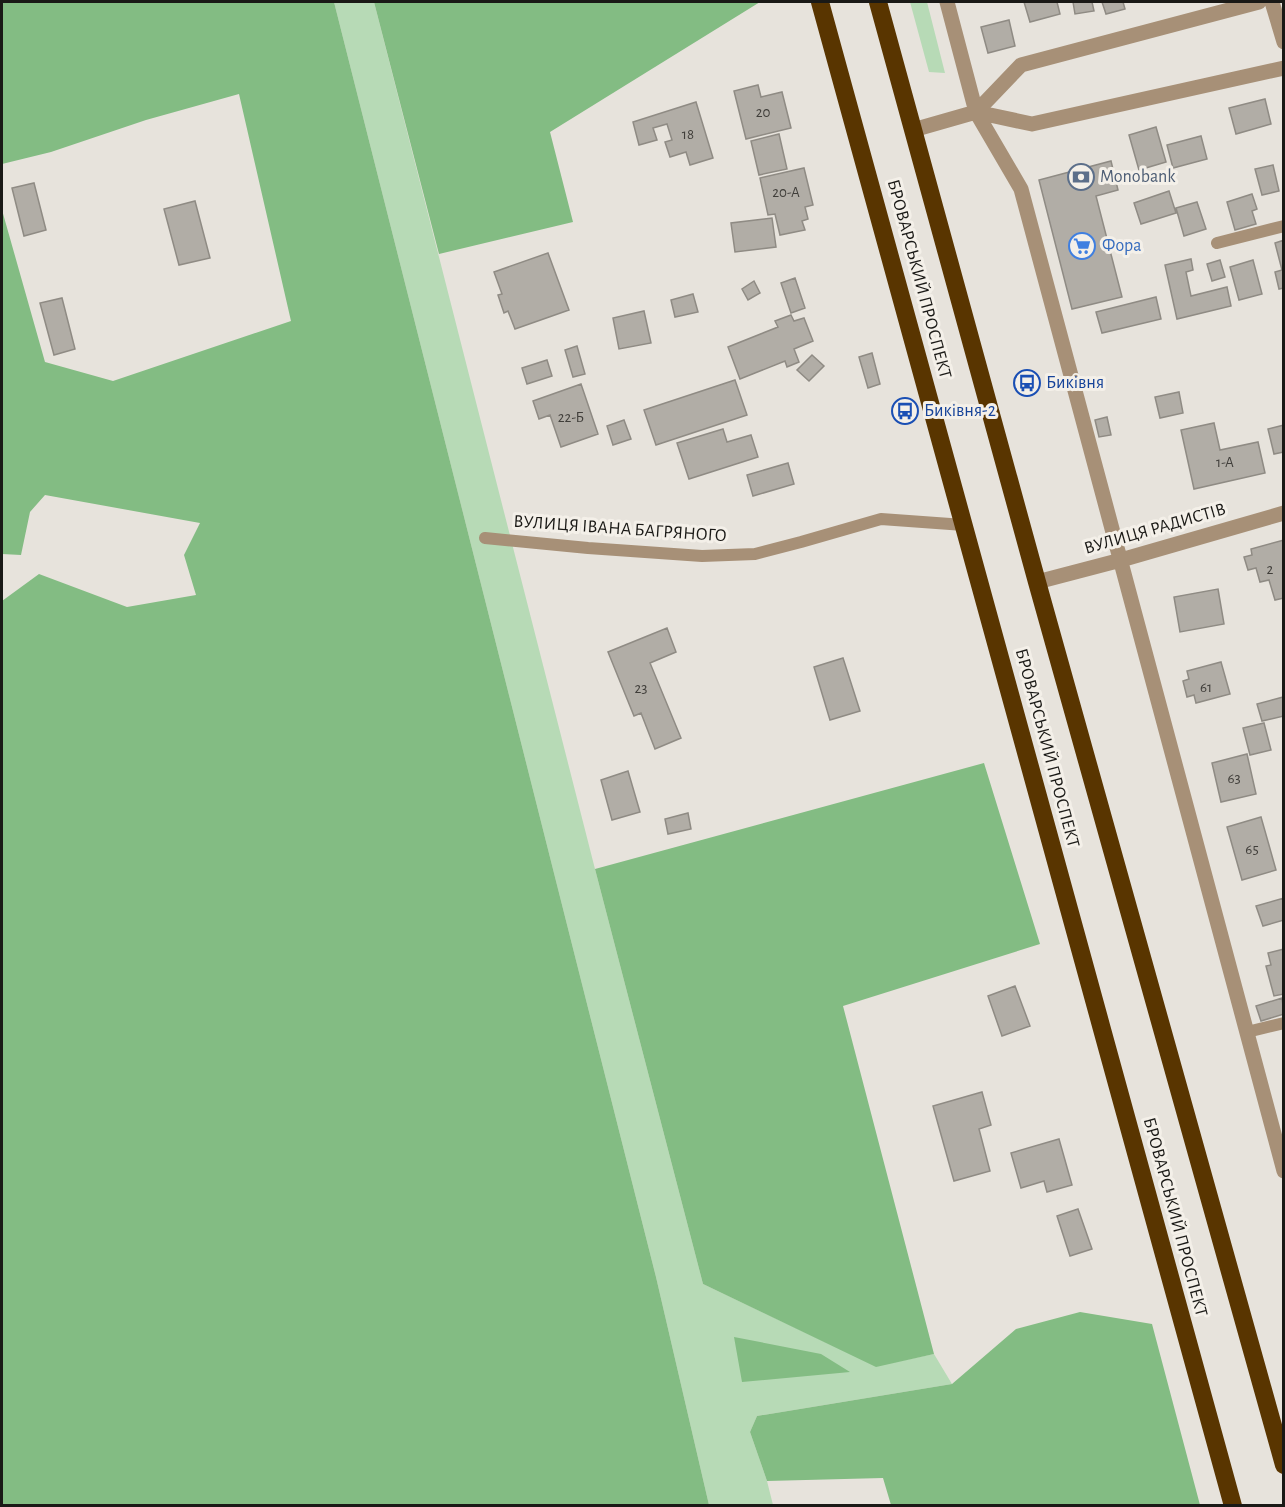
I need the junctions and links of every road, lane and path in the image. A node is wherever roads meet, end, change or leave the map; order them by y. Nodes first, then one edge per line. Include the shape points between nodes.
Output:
1 (820, 2) edge
2 (878, 2) edge
3 (947, 2) edge
4 (1259, 2) edge
5 (1272, 2) edge
6 (1284, 42) edge
7 (1284, 68) edge
8 (976, 112) junction
9 (913, 130) junction
10 (1284, 226) edge
11 (1217, 243) dead end
12 (1284, 513) edge
13 (964, 525) junction
14 (485, 538) dead end
15 (1121, 560) junction
16 (1037, 582) junction
17 (1284, 1023) edge
18 (1247, 1032) junction
19 (1284, 1171) edge
20 (1284, 1465) edge
21 (1233, 1506) edge

1 - 13 highway, БРОВАРСЬКИЙ ПРОСПЕКТ
2 - 9 highway, БРОВАРСЬКИЙ ПРОСПЕКТ
3 - 8 street
4 - 8 street via 1021,65
5 - 6 street
7 - 8 street via 1032,124
8 - 9 street
8 - 15 street via 1021,189
9 - 16 highway, БРОВАРСЬКИЙ ПРОСПЕКТ
10 - 11 lane
12 - 15 street, ВУЛИЦЯ РАДИСТІВ
13 - 14 lane, ВУЛИЦЯ ІВАНА БАГРЯНОГО via 881,519 755,554 702,556
13 - 21 highway, БРОВАРСЬКИЙ ПРОСПЕКТ
15 - 16 street, ВУЛИЦЯ РАДИСТІВ
15 - 18 street
16 - 20 highway, БРОВАРСЬКИЙ ПРОСПЕКТ
17 - 18 lane
18 - 19 street

